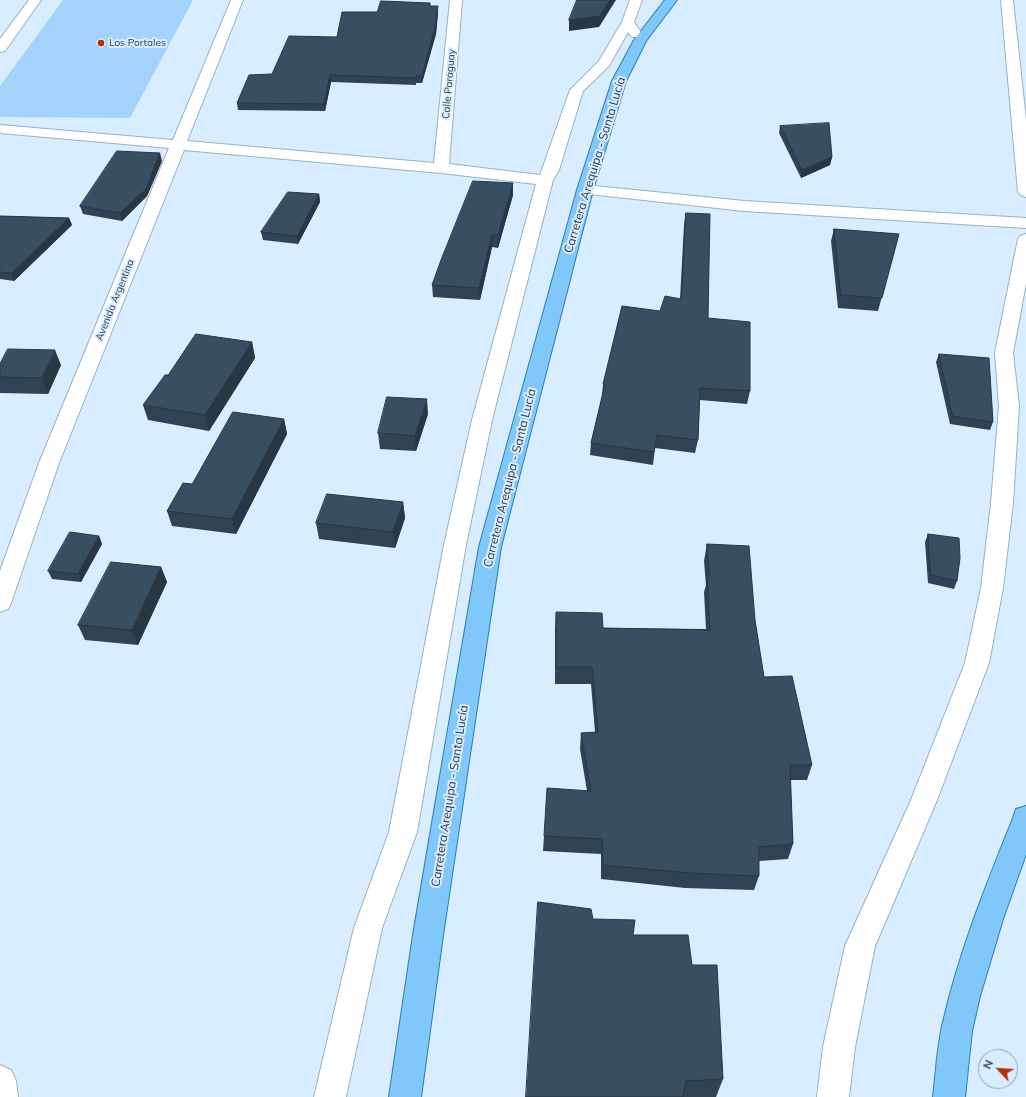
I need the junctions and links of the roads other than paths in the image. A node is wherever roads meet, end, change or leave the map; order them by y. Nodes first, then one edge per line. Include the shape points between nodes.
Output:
1 (35, 0) edge
2 (237, 0) edge
3 (456, 0) edge
4 (636, 0) edge
5 (671, 0) edge
6 (1007, 0) edge
7 (628, 22) junction
8 (640, 40) junction
9 (0, 48) edge
10 (0, 129) edge
11 (178, 146) junction
12 (441, 168) junction
13 (545, 180) junction
14 (585, 190) junction
15 (1026, 192) edge
16 (1026, 223) edge
17 (1026, 239) edge
18 (0, 602) edge
19 (1026, 818) edge
20 (0, 1082) edge
21 (2, 1097) edge
22 (330, 1097) edge
23 (405, 1097) edge
24 (833, 1097) edge
25 (949, 1097) edge

1 - 9 street
2 - 11 street, Avenida Argentina
3 - 12 street, Calle Paraguay
4 - 7 street
5 - 8 main road, Carretera Arequipa - Santa Lucía
6 - 15 street
7 - 8 street
7 - 13 street via 604,63 577,90 551,170
8 - 14 main road, Carretera Arequipa - Santa Lucía via 618,82
10 - 11 street
11 - 12 street
11 - 18 street, Avenida Argentina via 49,464
12 - 13 street
13 - 22 street via 475,452 455,545 403,832 368,928
14 - 16 street via 744,206
14 - 23 main road, Carretera Arequipa - Santa Lucía via 490,547 428,935
17 - 24 street via 1004,354 1009,406 1002,503 992,588 977,663 924,800 860,946 839,1047
19 - 25 main road via 976,957 958,1024
20 - 21 street

